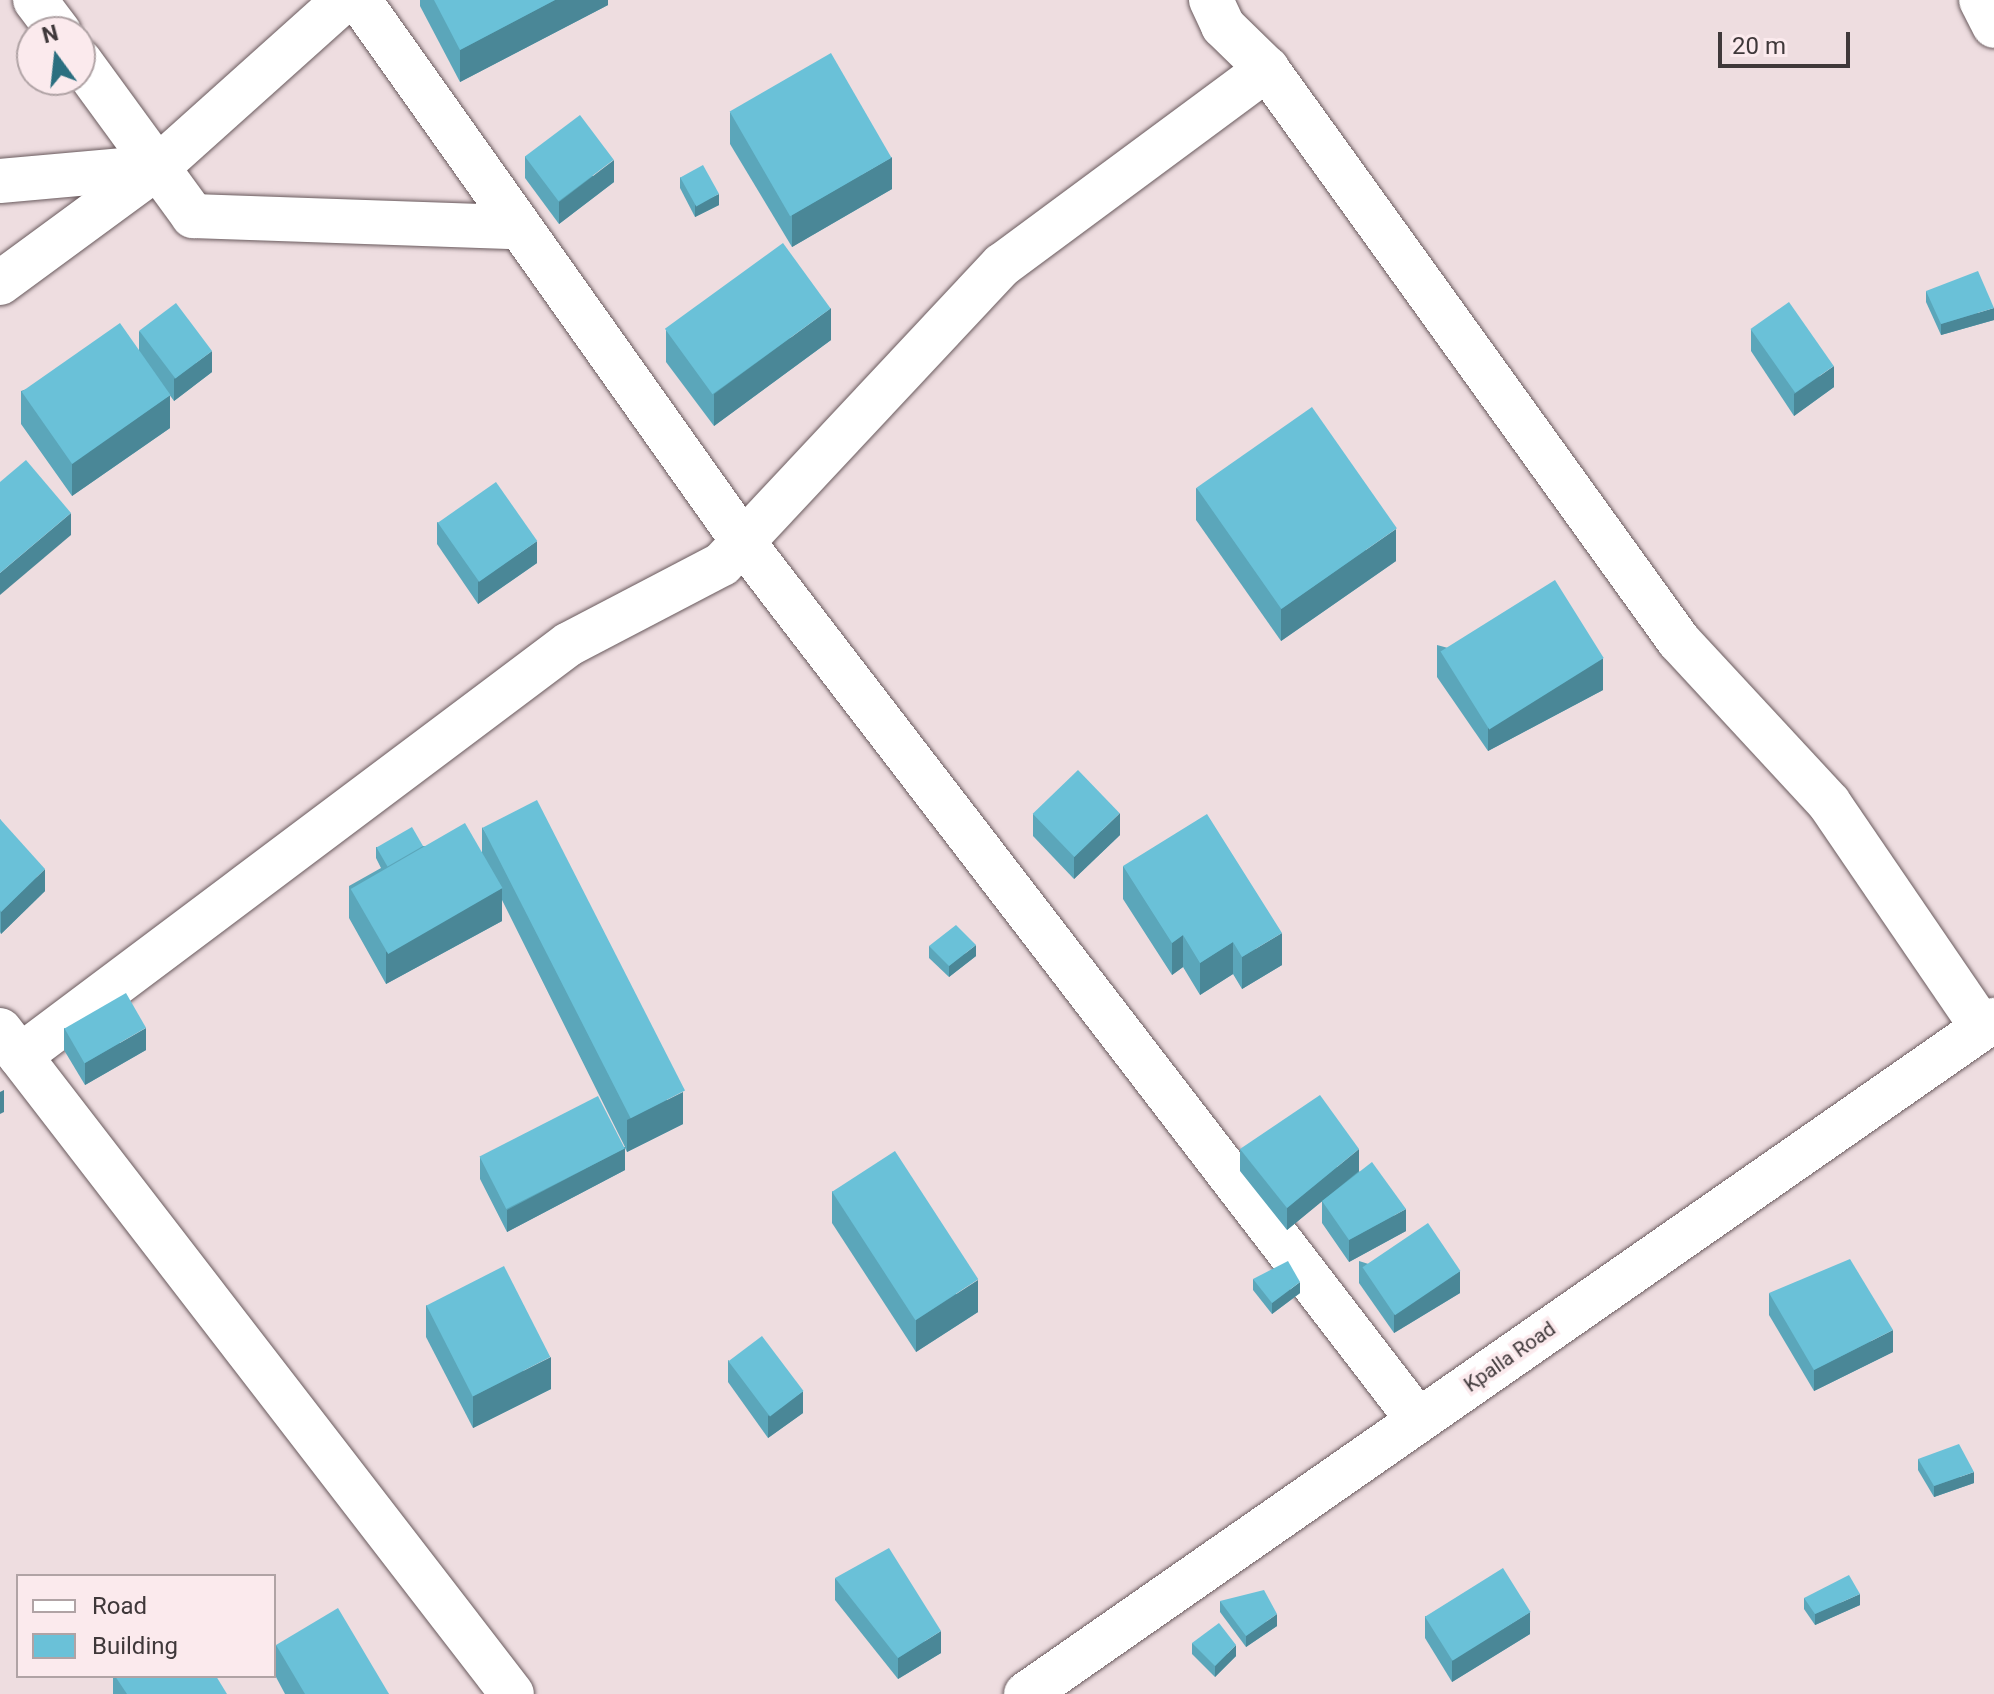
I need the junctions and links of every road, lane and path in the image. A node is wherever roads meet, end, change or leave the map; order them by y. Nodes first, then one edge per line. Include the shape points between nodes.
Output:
1 (344, 0) edge
2 (359, 0) edge
3 (1211, 0) edge
4 (1981, 0) edge
5 (1994, 26) edge
6 (1267, 69) junction
7 (96, 83) edge
8 (158, 167) junction
9 (0, 181) edge
10 (516, 227) junction
11 (0, 283) edge
12 (744, 543) junction
13 (1988, 1024) edge
14 (10, 1043) edge
15 (1418, 1420) junction
16 (512, 1694) edge
17 (1026, 1694) edge

1 - 8 main road
2 - 10 main road
3 - 6 main road via 1223,26
4 - 5 main road
6 - 12 main road via 1002,265
6 - 13 main road via 1679,641 1829,803
7 - 8 main road
8 - 9 main road
8 - 10 main road via 193,216
8 - 11 main road
10 - 12 main road
12 - 14 main road via 722,564 569,644
12 - 15 main road
13 - 15 main road, Kpalla Road
14 - 16 main road
15 - 17 main road, Kpalla Road

